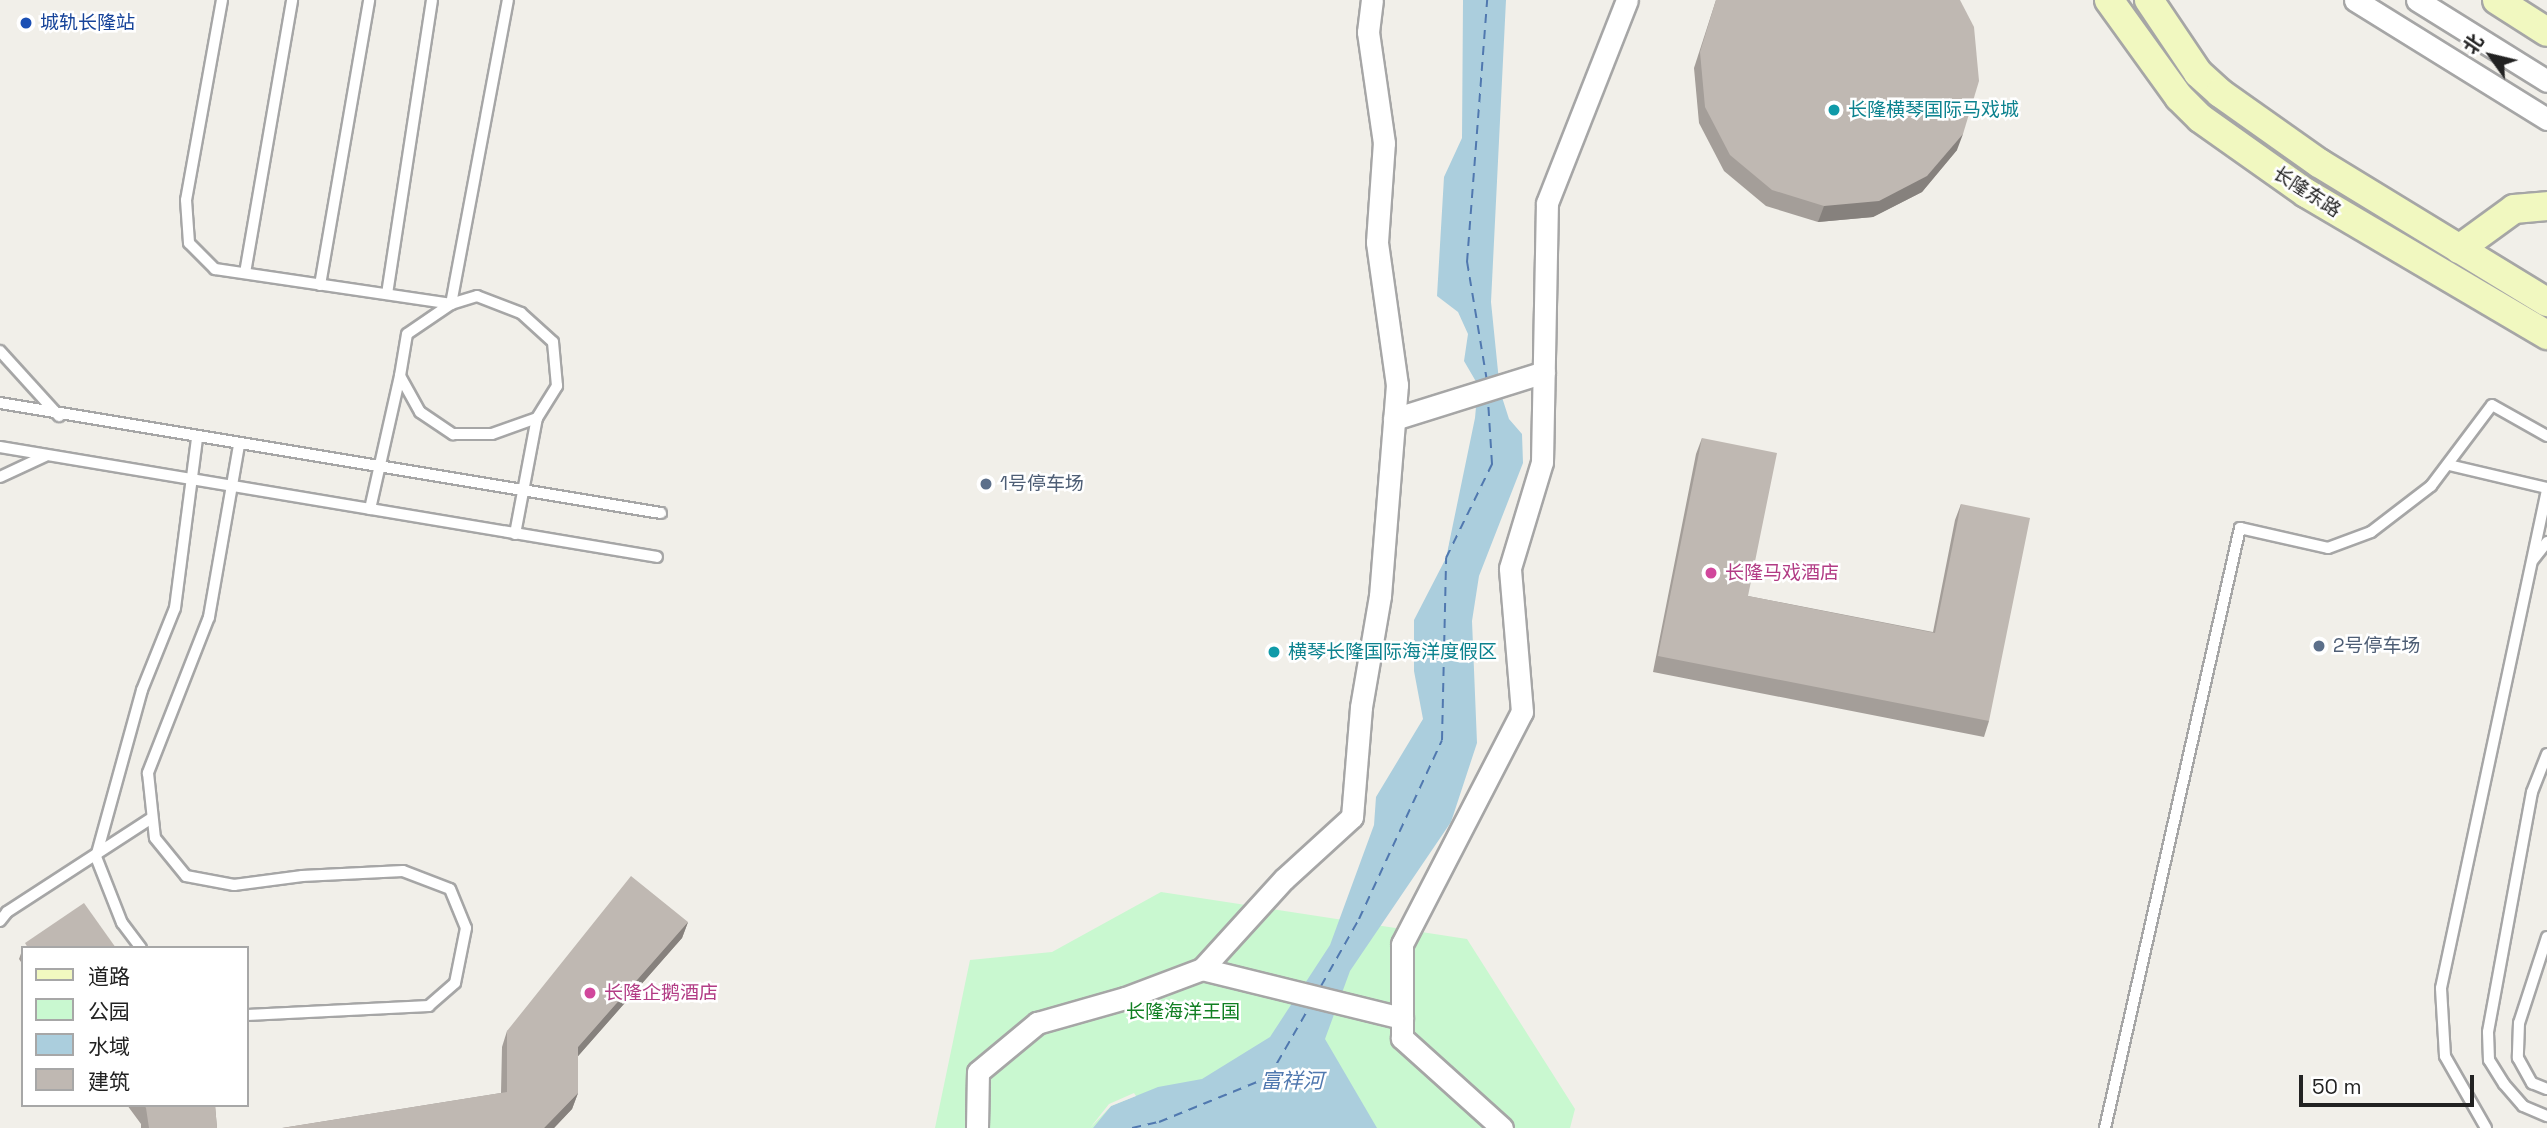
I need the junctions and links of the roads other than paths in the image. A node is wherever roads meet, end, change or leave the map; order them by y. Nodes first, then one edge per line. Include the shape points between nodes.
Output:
1 (222, 0) edge
2 (292, 0) edge
3 (369, 0) edge
4 (432, 0) edge
5 (508, 0) edge
6 (1372, 0) edge
7 (1628, 0) edge
8 (2109, 0) edge
9 (2149, 0) edge
10 (2355, 0) edge
11 (2417, 0) edge
12 (2497, 0) edge
13 (2547, 32) edge
14 (2547, 82) edge
15 (2547, 119) edge
16 (2547, 206) edge
17 (2459, 248) junction
18 (245, 273) junction
19 (320, 285) junction
20 (387, 294) junction
21 (2547, 302) edge
22 (452, 304) junction
23 (2547, 335) edge
24 (0, 351) edge
25 (1544, 372) junction
26 (400, 376) junction
27 (0, 403) edge
28 (59, 416) junction
29 (537, 418) junction
30 (1394, 419) junction
31 (2547, 436) edge
32 (197, 438) junction
33 (239, 445) junction
34 (0, 447) edge
35 (47, 456) junction
36 (2449, 465) junction
37 (379, 468) junction
38 (0, 477) edge
39 (189, 479) junction
40 (235, 487) junction
41 (2547, 489) edge
42 (523, 491) junction
43 (370, 509) junction
44 (661, 513) dead end
45 (515, 534) junction
46 (2547, 542) edge
47 (657, 557) dead end
48 (2531, 562) junction
49 (2547, 754) edge
50 (152, 818) junction
51 (96, 857) junction
52 (0, 921) edge
53 (2547, 937) edge
54 (139, 946) edge
55 (1202, 969) junction
56 (248, 1015) edge
57 (1402, 1018) junction
58 (2547, 1089) edge
59 (2547, 1116) edge
60 (977, 1128) edge
61 (1502, 1128) edge
62 (2105, 1128) edge
63 (2486, 1128) edge

1 - 18 lane via 186,200 189,243 215,269
2 - 18 lane
3 - 19 lane
4 - 20 lane
5 - 22 lane
6 - 30 street via 1368,32 1384,143 1377,242 1397,385
7 - 25 street via 1547,203
8 - 23 main road, 长隆东路 via 2179,97 2200,118 2306,193
9 - 17 main road, 长隆东路 via 2199,74 2220,93 2319,163
10 - 15 street
11 - 14 street
12 - 13 main road
16 - 17 main road via 2514,209
17 - 21 main road, 长隆东路
18 - 19 lane
19 - 20 lane
20 - 22 lane
22 - 26 lane via 407,334
22 - 29 lane via 477,296 521,313 553,342 557,386
24 - 28 lane
25 - 30 street
25 - 57 street via 1542,462 1510,568 1522,712 1402,944
26 - 29 lane via 420,412 453,434 492,434
26 - 37 lane
27 - 28 lane
28 - 32 lane
29 - 42 lane
30 - 55 street via 1380,596 1361,707 1352,817 1284,879
31 - 36 lane via 2492,405
32 - 33 lane
32 - 39 lane
33 - 37 lane
33 - 40 lane
34 - 35 lane
35 - 38 lane
35 - 39 lane
36 - 41 lane
36 - 62 lane via 2409,507 2371,532 2328,548 2240,528
37 - 42 lane
37 - 43 lane
39 - 40 lane
39 - 51 lane via 175,608 142,690
40 - 43 lane
40 - 50 lane via 209,617 148,773
41 - 48 lane
42 - 44 lane
42 - 45 lane
43 - 45 lane
45 - 47 lane
46 - 48 lane
48 - 63 lane via 2441,988 2445,1056
49 - 59 lane via 2532,792 2488,1032 2489,1060 2504,1084 2523,1106
50 - 51 lane
50 - 56 lane via 155,838 186,876 234,885 403,871 450,889 466,928 455,983 429,1006
51 - 52 lane via 7,912
51 - 54 lane via 122,923
53 - 58 lane via 2519,1023 2518,1058 2532,1083
55 - 57 street
55 - 60 street via 1125,998 1037,1023 978,1072
57 - 61 street via 1402,1038

